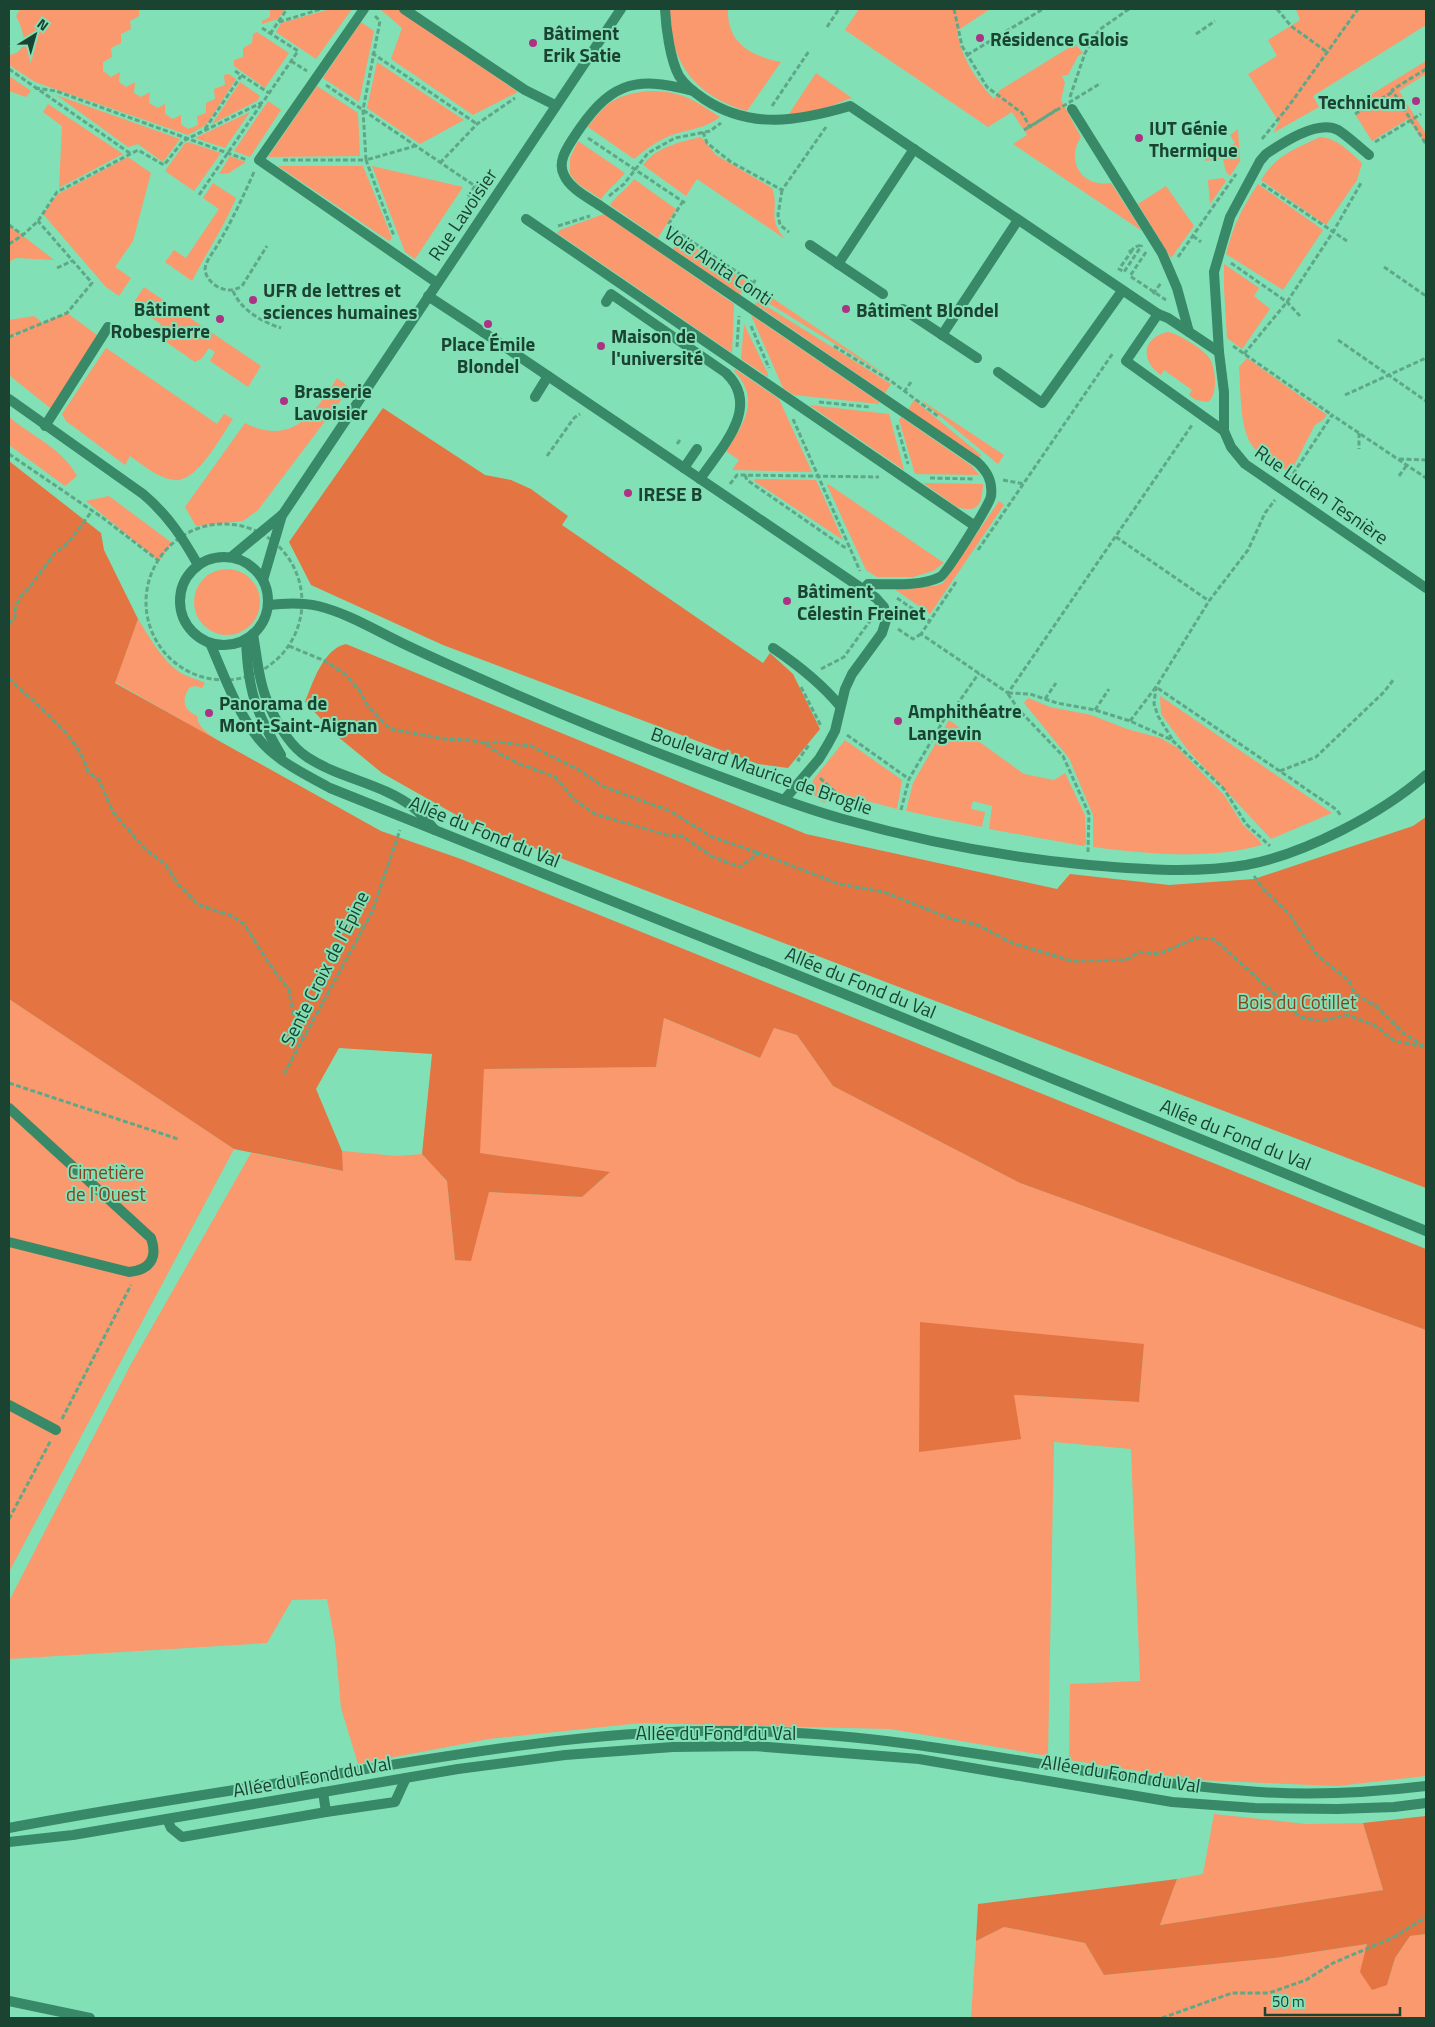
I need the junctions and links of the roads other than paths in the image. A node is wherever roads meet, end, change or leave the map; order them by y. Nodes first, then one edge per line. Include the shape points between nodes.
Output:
1 (364, 9) edge
2 (404, 9) edge
3 (620, 9) edge
4 (665, 9) edge
5 (693, 91) junction
6 (555, 105) junction
7 (1070, 106) road end
8 (914, 149) junction
9 (1371, 149) road end
10 (526, 219) dead end
11 (1018, 220) junction
12 (810, 245) dead end
13 (838, 264) junction
14 (437, 283) junction
15 (1122, 291) junction
16 (883, 294) dead end
17 (428, 296) junction
18 (606, 302) dead end
19 (903, 309) dead end
20 (1158, 314) junction
21 (108, 326) dead end
22 (1189, 332) junction
23 (942, 335) junction
24 (1219, 352) junction
25 (977, 358) dead end
26 (998, 372) dead end
27 (548, 376) junction
28 (534, 397) dead end
29 (9, 399) edge
30 (45, 426) junction
31 (1224, 431) junction
32 (697, 449) dead end
33 (684, 468) junction
34 (700, 479) junction
35 (282, 514) junction
36 (975, 526) junction
37 (231, 557) junction
38 (198, 565) junction
39 (263, 580) junction
40 (1426, 588) edge
41 (863, 591) junction
42 (268, 605) junction
43 (250, 637) junction
44 (210, 643) junction
45 (773, 648) dead end
46 (840, 706) junction
47 (285, 762) junction
48 (1426, 775) edge
49 (784, 800) junction
50 (435, 830) junction
51 (9, 1108) edge
52 (1426, 1231) edge
53 (9, 1242) edge
54 (9, 1405) edge
55 (56, 1430) road end
56 (406, 1778) junction
57 (1426, 1786) edge
58 (323, 1792) junction
59 (1426, 1803) edge
60 (326, 1812) junction
61 (167, 1819) junction
62 (9, 1828) edge
63 (9, 1842) edge
64 (9, 2001) edge
65 (90, 2018) edge

1 - 14 street via 259,160
2 - 6 street via 525,90
3 - 6 street, Rue Lavoisier
4 - 5 street, Voie Anita Conti via 669,44 679,75
5 - 8 street, Voie Anita Conti via 729,112 763,120 790,121 850,106
5 - 36 street, Voie Anita Conti via 646,84 611,93 593,109 566,148 561,167 564,177 575,189 977,462 988,474 991,497
6 - 14 street, Rue Lavoisier
7 - 22 street via 1162,254 1178,288
8 - 11 street, Voie Anita Conti
8 - 13 street
9 - 24 street, Rue Lucien Tesnière via 1336,130 1315,127 1276,147 1260,161 1230,217 1214,272
10 - 36 street
11 - 15 street, Voie Anita Conti
11 - 23 street
12 - 13 street
13 - 16 street
14 - 17 street, Rue Lavoisier
15 - 20 street, Voie Anita Conti
15 - 26 street via 1042,403
17 - 27 street
17 - 35 street, Rue Lavoisier
18 - 34 street via 611,294 735,381 741,406 737,424
19 - 23 street
20 - 22 street
20 - 31 street via 1126,360
21 - 30 street
22 - 24 street
23 - 25 street
24 - 31 street, Rue Lucien Tesnière
27 - 28 street
27 - 33 street
29 - 30 street
30 - 38 street via 144,494 182,536
31 - 40 street, Rue Lucien Tesnière via 1231,447 1245,464
32 - 33 street
33 - 34 street
34 - 41 street
35 - 37 street, Rue Lavoisier
35 - 39 street, Rue Lavoisier
36 - 41 street via 943,576 926,582 868,584
37 - 38 street via 211,558
37 - 39 street via 254,568
38 - 44 street via 184,582 180,609 188,626
39 - 42 street via 268,592
41 - 46 street via 884,607 886,620 882,633 852,674
42 - 43 street via 264,620
42 - 49 street, Boulevard Maurice de Broglie via 302,603 336,612 579,721
43 - 44 street via 228,645
43 - 47 street, Allée du Fond du Val via 248,676 254,703
43 - 50 street via 268,704 285,734 306,756 396,796 415,808
44 - 47 street, Allée du Fond du Val via 242,714 258,739
45 - 46 street via 798,665
46 - 49 street via 835,731 828,744
47 - 50 street, Allée du Fond du Val via 330,788
48 - 49 street, Boulevard Maurice de Broglie via 1385,806 1348,828 1250,864 1214,868 1086,865 1038,860 934,842
50 - 52 street, Allée du Fond du Val
51 - 53 street via 152,1238 155,1248 148,1265 139,1271 129,1272
54 - 55 street
56 - 58 street, Allée du Fond du Val
56 - 59 street, Allée du Fond du Val via 610,1751 754,1746 919,1759 1172,1802 1328,1809
56 - 60 street via 395,1802
57 - 62 street via 1353,1793 1250,1792 849,1736 774,1731 658,1732 600,1735 472,1752
58 - 60 street
58 - 61 street, Allée du Fond du Val
60 - 61 street via 182,1837 171,1828
61 - 63 street, Allée du Fond du Val
64 - 65 street

